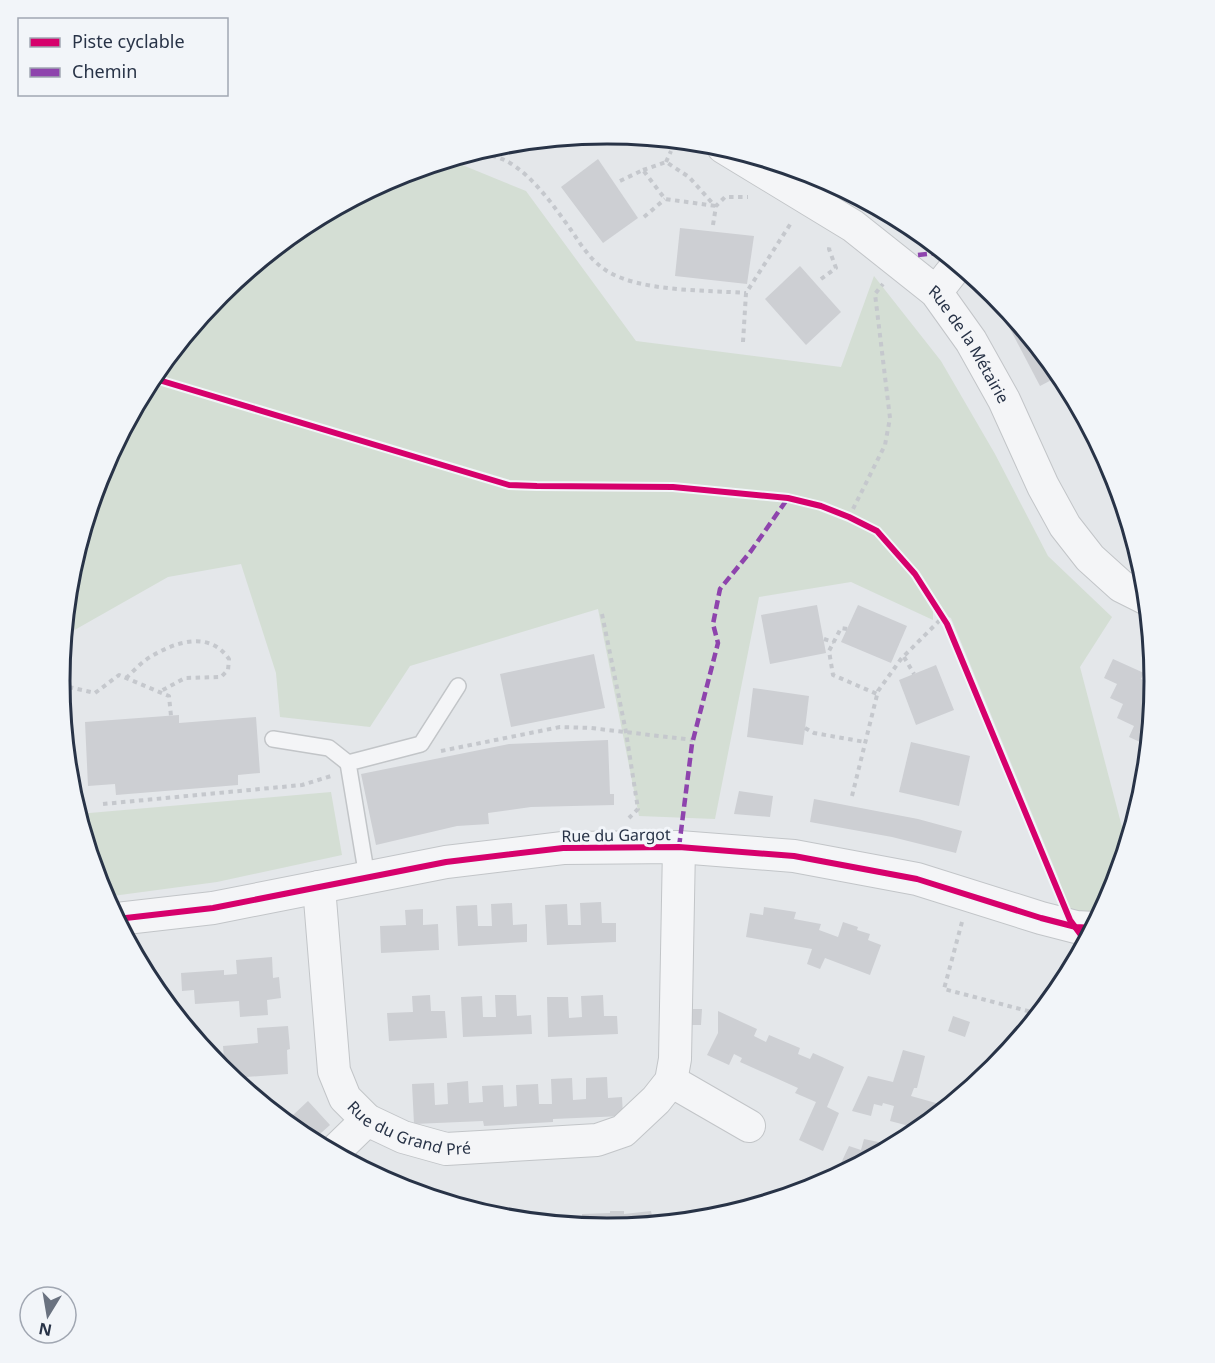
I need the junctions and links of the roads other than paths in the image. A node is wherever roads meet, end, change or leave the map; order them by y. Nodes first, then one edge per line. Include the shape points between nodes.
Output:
1 (753, 165) edge
2 (953, 271) edge
3 (936, 292) junction
4 (1137, 594) edge
5 (458, 686) dead end
6 (273, 739) dead end
7 (348, 764) junction
8 (679, 847) junction
9 (367, 877) junction
10 (319, 886) junction
11 (126, 918) edge
12 (1085, 927) edge
13 (671, 1081) junction
14 (367, 1120) junction
15 (749, 1126) dead end
16 (339, 1147) edge

1 - 3 street, Rue de la Métairie via 854,226
2 - 3 street
3 - 4 street, Rue de la Métairie via 971,341 1004,400 1065,526 1090,558
5 - 7 lane via 421,744
6 - 7 lane via 329,748
7 - 9 lane
8 - 9 street, Rue du Gargot via 563,848 446,862
8 - 12 street, Rue du Gargot via 794,856 918,879 1041,918
8 - 13 street via 675,1059
9 - 10 street, Rue du Gargot
10 - 11 street, Rue du Gargot via 213,908
10 - 14 street, Rue du Grand Pré via 334,1071 345,1098
13 - 14 street, Rue du Grand Pré via 623,1131 597,1140 446,1149 403,1137
13 - 15 street
14 - 16 street

